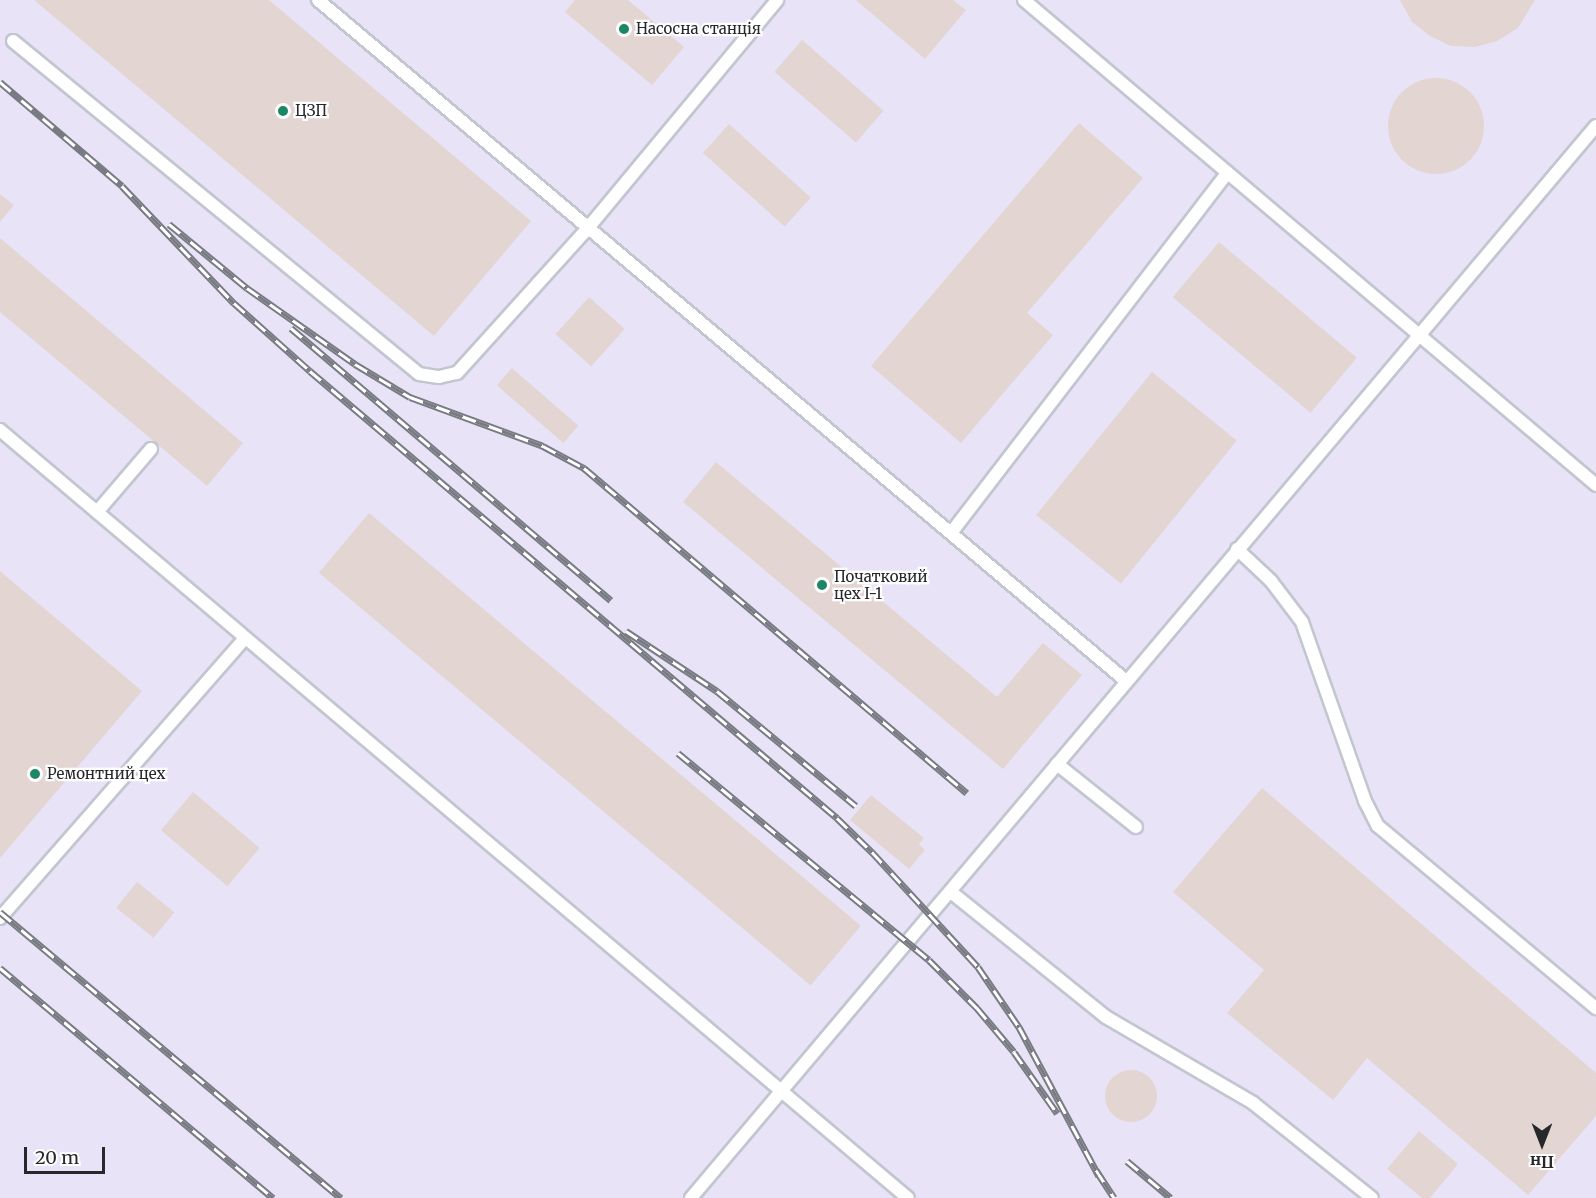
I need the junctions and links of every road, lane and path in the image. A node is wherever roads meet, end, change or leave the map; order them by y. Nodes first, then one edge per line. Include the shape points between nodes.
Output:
1 (318, 0) edge
2 (777, 0) edge
3 (1024, 0) edge
4 (13, 41) dead end
5 (1596, 126) edge
6 (1227, 173) junction
7 (588, 228) junction
8 (1417, 335) junction
9 (0, 430) edge
10 (151, 449) dead end
11 (1596, 485) edge
12 (97, 512) junction
13 (951, 533) junction
14 (1237, 549) junction
15 (245, 638) junction
16 (1126, 681) junction
17 (1057, 764) junction
18 (1137, 827) dead end
19 (951, 892) junction
20 (0, 918) edge
21 (1596, 1008) edge
22 (782, 1091) junction
23 (691, 1198) edge
24 (908, 1198) edge
25 (1372, 1198) edge

1 - 7 lane
2 - 7 lane
3 - 6 lane
4 - 7 lane via 419,374 457,373
5 - 8 lane
6 - 8 lane
6 - 13 lane
7 - 13 lane
8 - 11 lane
8 - 14 lane
9 - 12 lane
10 - 12 lane
12 - 15 lane
13 - 16 lane
14 - 16 lane
14 - 21 lane via 1271,581 1302,622 1365,801 1378,826
15 - 20 lane
15 - 22 lane
16 - 17 lane
17 - 18 lane
17 - 19 lane
19 - 22 lane
19 - 25 lane via 1106,1017 1253,1103
22 - 23 lane
22 - 24 lane

